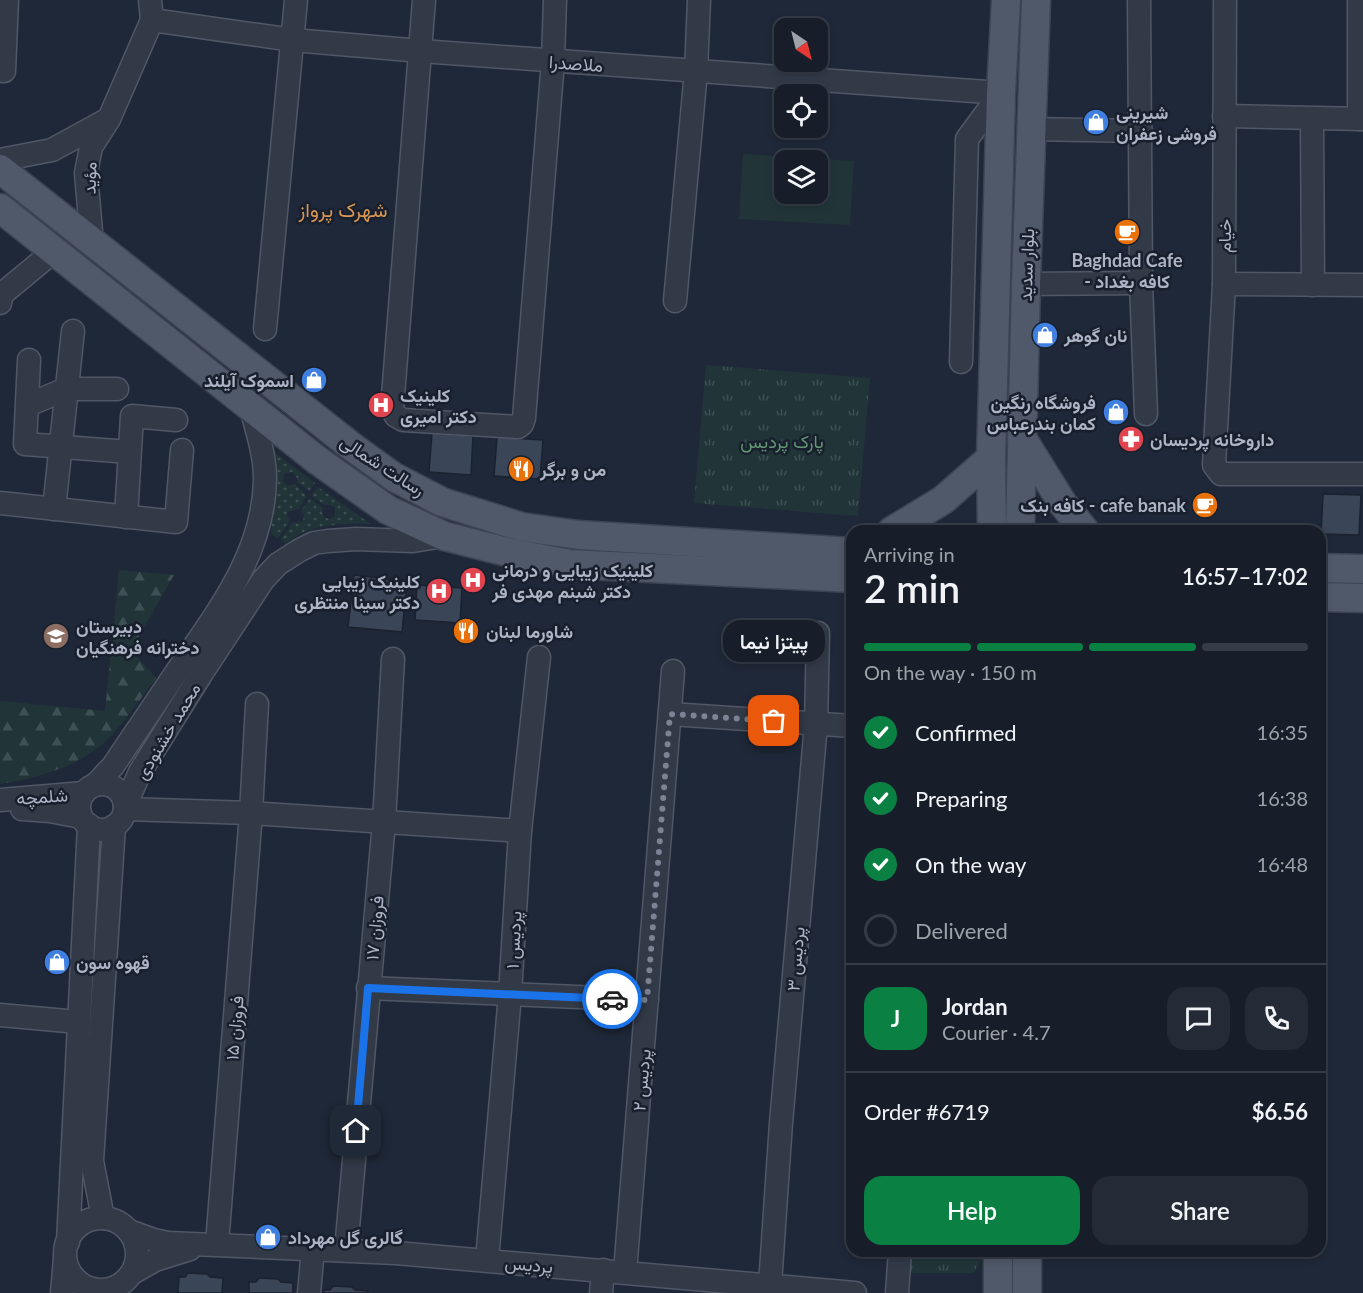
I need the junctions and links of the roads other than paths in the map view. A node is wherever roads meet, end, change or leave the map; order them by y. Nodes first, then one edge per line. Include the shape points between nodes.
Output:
1 (7, 0) edge
2 (296, 0) edge
3 (424, 0) edge
4 (555, 0) edge
5 (699, 0) edge
6 (1006, 0) edge
7 (1036, 0) edge
8 (1139, 0) edge
9 (1225, 0) edge
10 (1359, 0) edge
11 (151, 10) edge
12 (293, 40) junction
13 (420, 51) junction
14 (553, 61) junction
15 (4, 71) dead end
16 (696, 71) junction
17 (1001, 93) junction
18 (1224, 116) junction
19 (109, 119) junction
20 (1312, 119) junction
21 (1361, 119) edge
22 (1030, 129) junction
23 (1141, 131) junction
24 (0, 160) edge
25 (0, 169) edge
26 (0, 208) edge
27 (92, 243) junction
28 (54, 251) junction
29 (1026, 284) junction
30 (1141, 284) junction
31 (1224, 284) junction
32 (1313, 285) junction
33 (1363, 285) edge
34 (1, 297) edge
35 (675, 301) dead end
36 (962, 312) junction
37 (995, 313) junction
38 (265, 329) dead end
39 (73, 331) dead end
40 (29, 360) dead end
41 (961, 362) dead end
42 (66, 388) junction
43 (117, 389) dead end
44 (28, 405) junction
45 (251, 408) junction
46 (1146, 414) dead end
47 (176, 420) dead end
48 (1023, 440) junction
49 (60, 448) junction
50 (182, 450) dead end
51 (129, 452) junction
52 (991, 458) junction
53 (1363, 474) edge
54 (992, 492) junction
55 (1021, 494) junction
56 (0, 503) edge
57 (54, 509) junction
58 (126, 517) junction
59 (902, 525) edge
60 (992, 525) edge
61 (1020, 525) edge
62 (1080, 525) edge
63 (444, 536) junction
64 (252, 549) junction
65 (846, 558) edge
66 (846, 558) edge
67 (278, 564) junction
68 (1326, 568) edge
69 (1363, 569) edge
70 (1326, 597) edge
71 (1363, 598) edge
72 (818, 633) dead end
73 (539, 657) dead end
74 (393, 658) dead end
75 (673, 671) dead end
76 (257, 704) dead end
77 (670, 714) junction
78 (816, 724) junction
79 (846, 726) edge
80 (89, 789) junction
81 (0, 800) edge
82 (0, 807) edge
83 (251, 813) junction
84 (121, 814) junction
85 (85, 821) junction
86 (384, 822) junction
87 (520, 831) junction
88 (368, 988) junction
89 (510, 994) junction
90 (647, 1000) junction
91 (0, 1015) edge
92 (78, 1022) junction
93 (103, 1218) junction
94 (129, 1231) junction
95 (210, 1244) junction
96 (312, 1249) junction
97 (66, 1250) junction
98 (346, 1250) junction
99 (900, 1257) edge
100 (998, 1257) edge
101 (1027, 1257) edge
102 (487, 1260) junction
103 (614, 1271) junction
104 (132, 1273) junction
105 (770, 1285) junction
106 (107, 1291) edge
107 (62, 1293) edge
108 (309, 1293) edge
109 (601, 1293) edge
110 (855, 1293) edge
111 (897, 1293) edge
112 (998, 1293) edge
113 (1028, 1293) edge

1 - 15 street
2 - 12 street
3 - 13 street
4 - 14 street
5 - 16 street
6 - 17 main road, بلوار سدید
7 - 22 main road, بلوار سدید
8 - 23 street
9 - 18 street, خیام
10 - 21 street
11 - 12 street, ملاصدرا
11 - 19 street, مؤید
12 - 13 street, ملاصدرا
12 - 38 street
13 - 14 street, ملاصدرا
13 - 14 street via 392,409 403,420 518,427 522,424
14 - 16 street, ملاصدرا
16 - 17 street, ملاصدرا
16 - 35 street
17 - 36 street via 967,139
17 - 37 main road, بلوار سدید
18 - 20 street
18 - 31 street, خیام
19 - 24 street, مؤید via 52,150
19 - 27 street, مؤید via 91,147 86,173
20 - 21 street
20 - 32 street
22 - 23 street
22 - 29 main road, بلوار سدید
23 - 30 street
25 - 27 main road, رسالت شمالی
26 - 28 main road, رسالت شمالی
27 - 65 main road, رسالت شمالی via 351,446 394,477 442,502 522,527 579,535
28 - 34 street
28 - 45 main road, رسالت شمالی
29 - 30 street
29 - 48 main road, بلوار سدید
30 - 46 street
31 - 32 street
31 - 53 street, خیام via 1214,465 1217,471
32 - 33 street
36 - 37 street
36 - 41 street
37 - 52 main road, بلوار سدید
39 - 42 street
40 - 44 street
42 - 43 street
42 - 44 street
42 - 49 street
44 - 49 street via 25,444
45 - 63 main road, رسالت شمالی via 388,510
45 - 64 street, محمد خشنودی via 265,480
47 - 51 street via 132,416
48 - 55 main road, بلوار سدید
48 - 62 main road
49 - 51 street
49 - 57 street
50 - 58 street via 176,522
51 - 58 street
52 - 54 main road, بلوار سدید
52 - 59 main road via 943,500
54 - 55 main road
54 - 60 main road, بلوار سدید
55 - 61 main road, بلوار سدید
56 - 57 street
57 - 58 street
63 - 66 main road, رسالت شمالی via 511,554 570,564
63 - 67 street, محمد خشنودی via 414,542 356,539 314,543
64 - 67 street via 266,545 275,551
64 - 80 street, محمد خشنودی via 241,575 212,621 112,766
67 - 84 street, محمد خشنودی via 263,580 200,676 140,772
68 - 69 main road
70 - 71 main road
72 - 78 street, پردیس ۳
73 - 87 street, پردیس ۱
74 - 86 street, فروزان ۱۷
75 - 77 street, پردیس ۲
76 - 83 street, فروزان ۱۵
77 - 78 street
77 - 90 street, پردیس ۲
78 - 79 street
78 - 105 street, پردیس ۳
80 - 81 street, شلمچه
80 - 84 street via 109,785 117,789 123,797
80 - 85 street via 80,800
82 - 85 street via 50,811
83 - 84 street
83 - 86 street
83 - 95 street, فروزان ۱۵
84 - 85 street via 103,830
84 - 93 street, محمد خشنودی via 92,1161
85 - 92 street
86 - 87 street
86 - 88 street, فروزان ۱۷
87 - 89 street, پردیس ۱
88 - 89 street
88 - 98 street, فروزان ۱۷
89 - 90 street
89 - 102 street, پردیس ۱
90 - 103 street, پردیس ۲
91 - 92 street
92 - 97 street
93 - 94 street
93 - 97 street via 81,1225
94 - 95 street, پردیس via 161,1242
94 - 104 street via 137,1252
95 - 96 street, پردیس
95 - 104 street via 155,1260
96 - 98 street, پردیس
96 - 108 street
97 - 106 street via 68,1269 75,1279 84,1286
97 - 107 street
98 - 102 street, پردیس
99 - 111 street
100 - 112 main road
101 - 113 main road
102 - 103 street, پردیس
103 - 105 street, پردیس
103 - 109 street, پردیس ۲
104 - 106 street
105 - 110 street, پردیس

